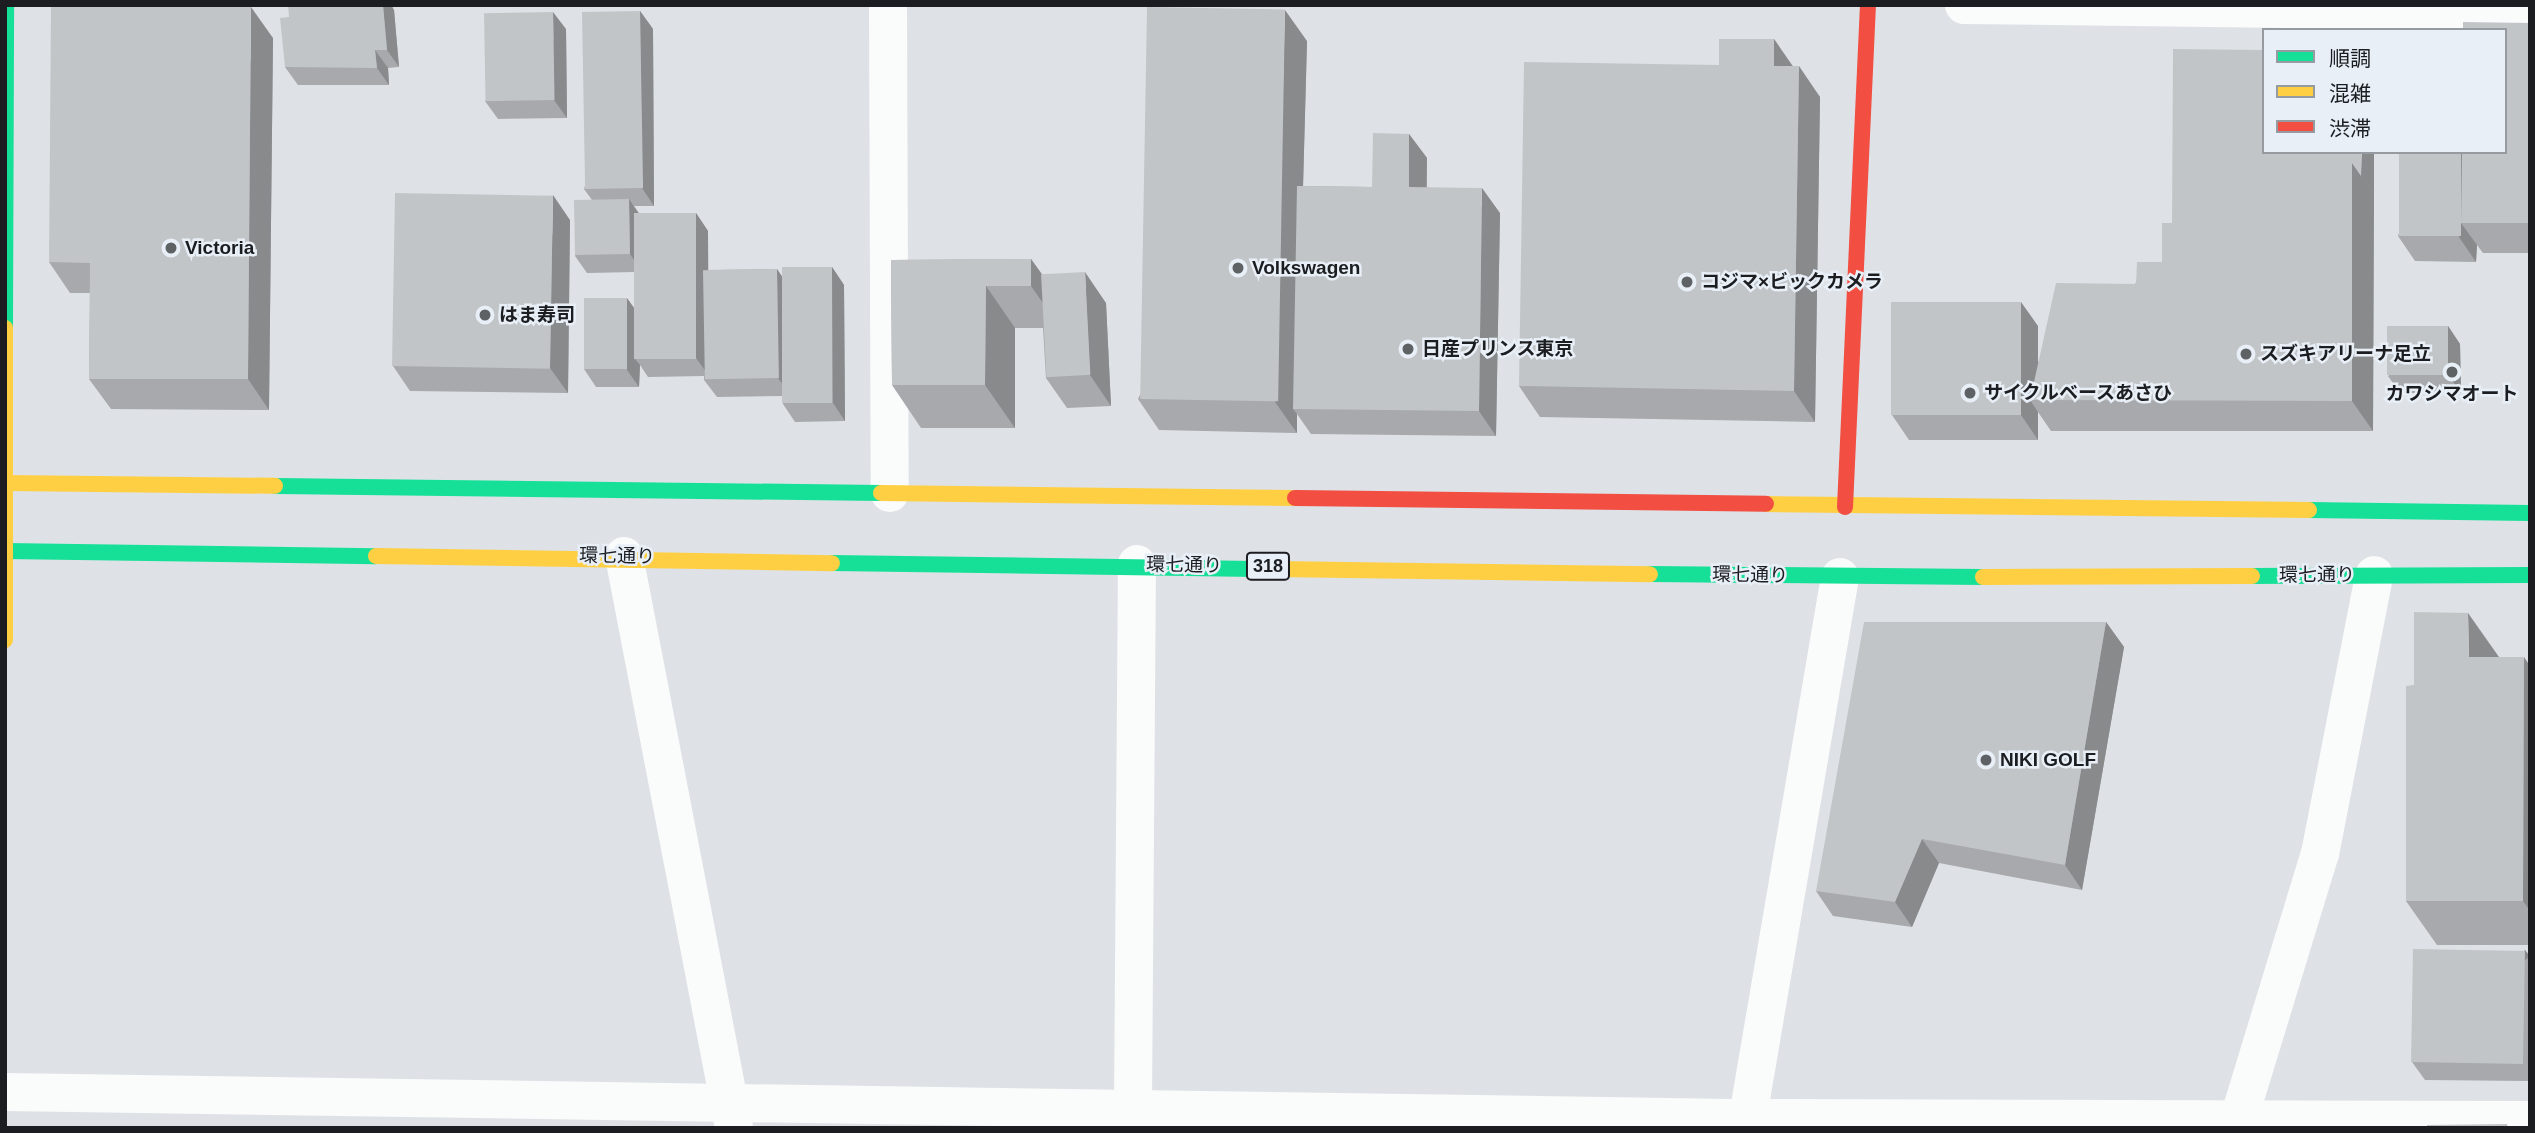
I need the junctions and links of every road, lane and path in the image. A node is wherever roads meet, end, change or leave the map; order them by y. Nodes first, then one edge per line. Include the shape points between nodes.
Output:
1 (6, 5) edge
2 (888, 5) edge
3 (1868, 5) edge
4 (1964, 5) edge
5 (2530, 12) edge
6 (6, 483) edge
7 (890, 492) junction
8 (1845, 507) junction
9 (2530, 513) edge
10 (6, 551) edge
11 (624, 556) junction
12 (1137, 564) junction
13 (2374, 575) junction
14 (2530, 575) edge
15 (1840, 577) junction
16 (5, 640) edge
17 (5, 1092) edge
18 (1133, 1105) junction
19 (730, 1113) edge
20 (2530, 1120) edge
21 (1746, 1123) edge
22 (2237, 1124) edge

1 - 6 main road
2 - 7 street
3 - 8 main road
4 - 5 street
6 - 7 main road
6 - 10 main road
7 - 8 main road
8 - 9 main road
10 - 11 main road, 環七通り / 318
10 - 16 main road
11 - 12 main road, 環七通り / 318
11 - 19 street
12 - 15 main road, 環七通り / 318
12 - 18 street
13 - 14 main road, 環七通り / 318
13 - 15 main road, 環七通り / 318
13 - 22 street via 2320,854
15 - 21 street
17 - 19 street
18 - 19 street
18 - 21 street
20 - 22 street
21 - 22 street

